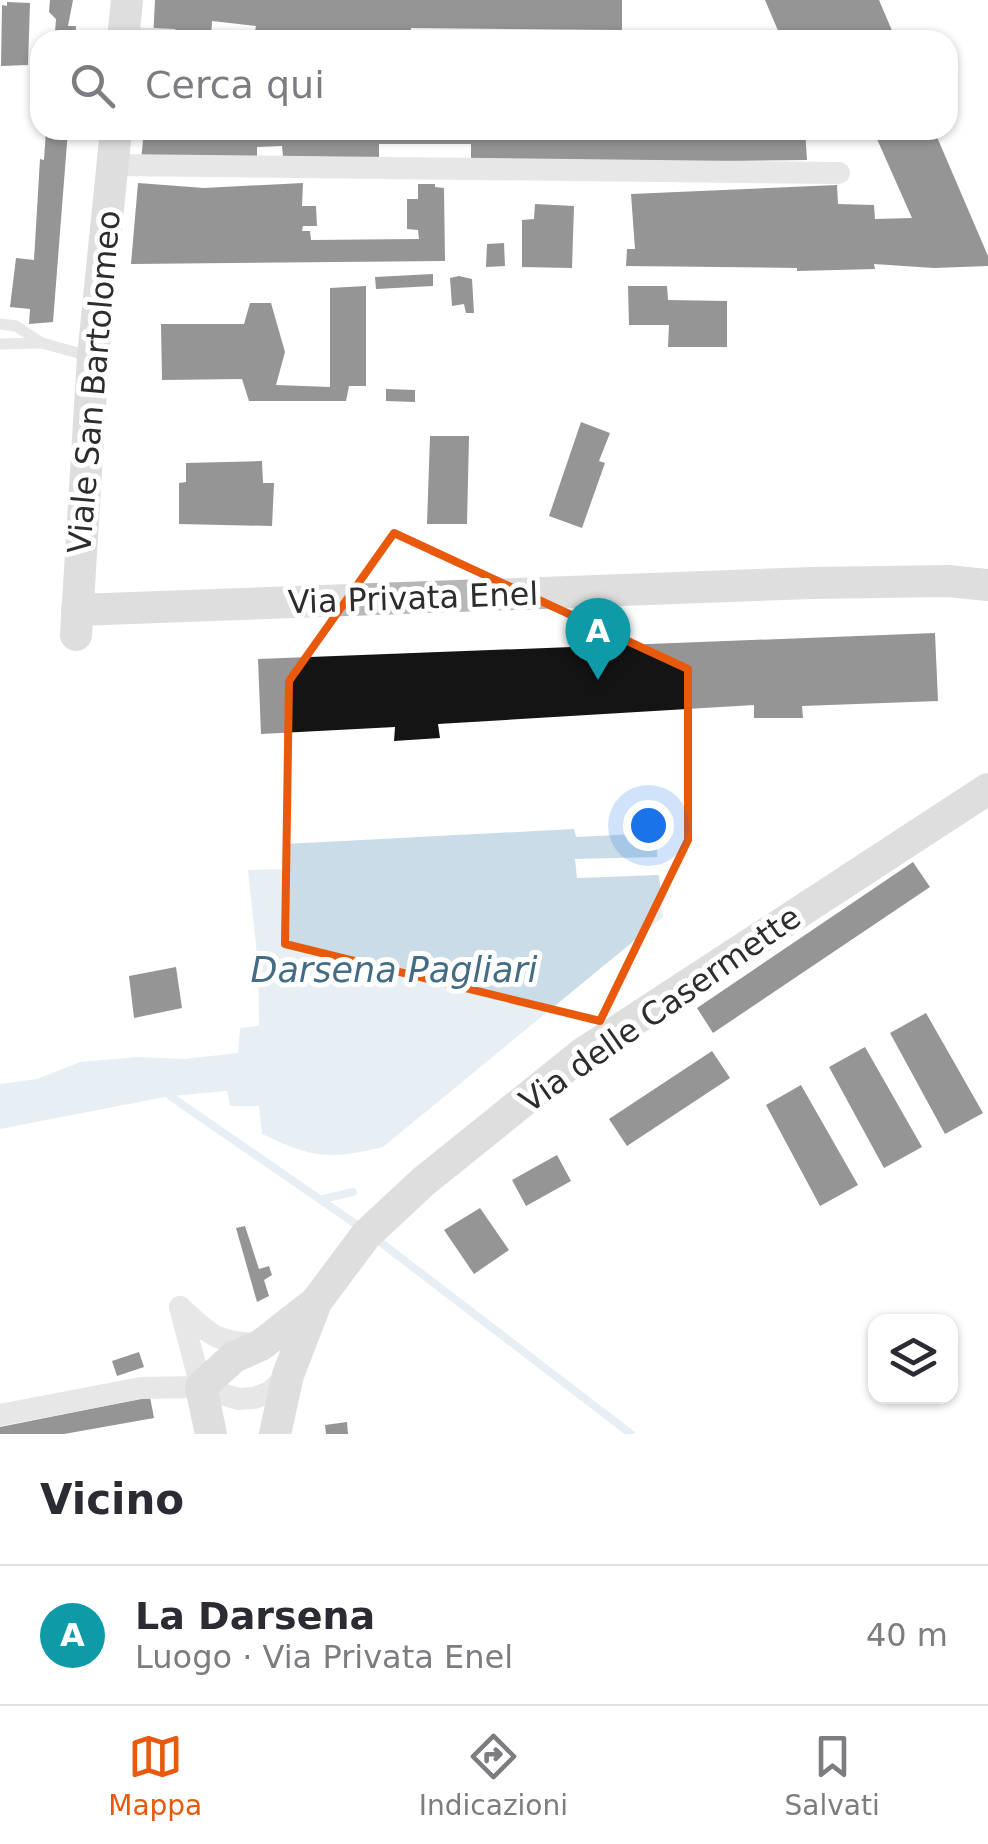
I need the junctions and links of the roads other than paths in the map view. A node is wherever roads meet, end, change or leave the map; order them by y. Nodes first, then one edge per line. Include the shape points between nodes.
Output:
1 (126, 0) edge
2 (131, 30) edge
3 (115, 140) edge
4 (113, 165) junction
5 (838, 173) dead end
6 (0, 319) edge
7 (42, 342) junction
8 (0, 344) edge
9 (93, 357) junction
10 (988, 585) edge
11 (76, 622) joint
12 (978, 796) edge
13 (316, 1302) junction
14 (261, 1344) junction
15 (288, 1376) junction
16 (200, 1387) junction
17 (0, 1415) edge
18 (211, 1434) edge
19 (275, 1434) edge

1 - 2 street
3 - 4 street, Viale San Bartolomeo
4 - 5 street
4 - 9 street, Viale San Bartolomeo
6 - 7 lane
7 - 8 lane
7 - 9 lane
9 - 11 street, Viale San Bartolomeo
10 - 11 street, Via Privata Enel via 812,583
12 - 13 street, Via delle Casermette via 582,1054 424,1181 374,1229
13 - 14 street
13 - 15 street
14 - 16 street
14 - 16 street via 224,1342 180,1307
15 - 16 street via 254,1398
15 - 19 street
16 - 17 street via 141,1388
16 - 18 street

